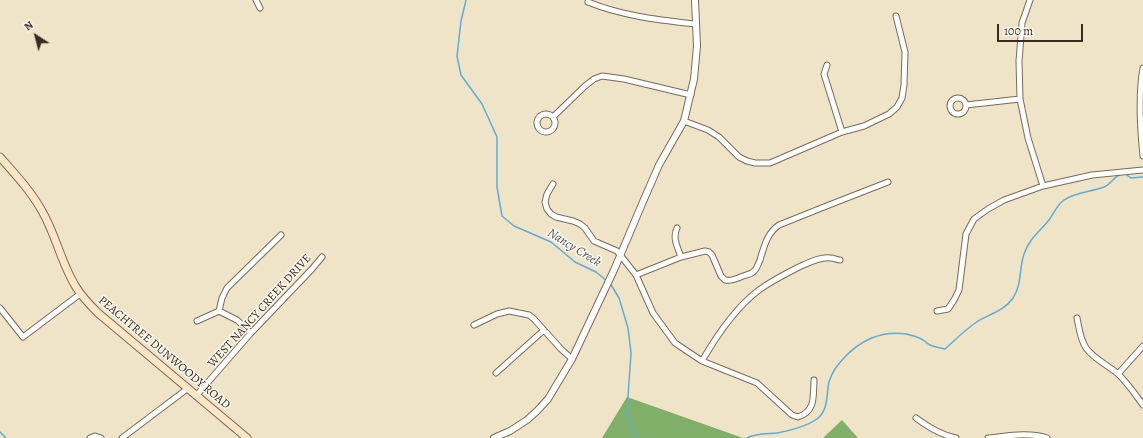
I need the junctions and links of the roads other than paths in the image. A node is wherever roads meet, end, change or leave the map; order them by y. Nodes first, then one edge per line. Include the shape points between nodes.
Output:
1 (256, 0) edge
2 (695, 0) edge
3 (1030, 0) edge
4 (588, 2) dead end
5 (260, 8) dead end
6 (896, 16) dead end
7 (695, 24) junction
8 (827, 65) dead end
9 (1143, 69) edge
10 (691, 95) junction
11 (1020, 99) junction
12 (966, 105) dead end
13 (552, 117) dead end
14 (684, 121) junction
15 (842, 132) junction
16 (1143, 156) edge
17 (0, 157) edge
18 (1143, 170) edge
19 (888, 182) dead end
20 (553, 184) dead end
21 (1043, 186) junction
22 (677, 228) dead end
23 (281, 235) dead end
24 (621, 256) junction
25 (322, 257) dead end
26 (681, 257) junction
27 (840, 260) dead end
28 (636, 275) junction
29 (80, 294) junction
30 (0, 308) edge
31 (219, 310) junction
32 (937, 311) dead end
33 (1076, 318) dead end
34 (197, 321) dead end
35 (474, 325) dead end
36 (544, 330) junction
37 (251, 333) junction
38 (1143, 346) edge
39 (572, 359) junction
40 (702, 360) junction
41 (496, 373) dead end
42 (1118, 374) junction
43 (814, 380) dead end
44 (187, 389) junction
45 (196, 396) junction
46 (1143, 405) edge
47 (916, 418) dead end
48 (90, 438) edge
49 (101, 438) edge
50 (122, 438) edge
51 (247, 438) edge
52 (494, 438) edge
53 (956, 438) edge
54 (988, 438) edge
55 (1047, 438) edge

1 - 5 street
2 - 7 street
3 - 11 street via 1022,23
4 - 7 street via 611,10 664,21
6 - 15 street via 905,52 902,98 889,114 864,126
7 - 10 street via 697,46
8 - 15 street via 824,74
9 - 16 street via 1140,128
10 - 13 street via 602,76 585,86
10 - 14 street
11 - 12 street
11 - 21 street via 1028,138
14 - 15 street via 708,130 739,157 755,163 770,163
14 - 24 street via 659,165
17 - 29 main road, PEACHTREE DUNWOODY ROAD via 42,210 69,275
18 - 21 street via 1092,176
19 - 26 street via 779,225 770,234 754,271 735,280 725,280 721,276 709,252
20 - 24 street via 545,202 551,214 580,224 594,241 617,251
21 - 32 street via 1004,200 974,219 966,234 959,290 948,309
22 - 26 street via 674,238
23 - 31 street via 227,288
24 - 28 street
24 - 39 street
25 - 37 street, WEST NANCY CREEK DRIVE
26 - 28 street
27 - 40 street via 824,258 807,263 760,290 732,317 714,339
28 - 40 street via 653,313 675,343
29 - 30 street via 23,338
29 - 44 main road, PEACHTREE DUNWOODY ROAD via 98,313
31 - 34 street
31 - 37 street via 237,320
33 - 42 street via 1085,347
35 - 36 street via 509,311 528,315
36 - 39 street
36 - 41 street
37 - 45 street, WEST NANCY CREEK DRIVE
38 - 42 street
39 - 52 street via 548,399 537,411 522,424
40 - 43 street via 757,383 792,415 798,417 805,415 812,407
42 - 46 street
44 - 45 main road, PEACHTREE DUNWOODY ROAD
44 - 50 street
45 - 51 main road, PEACHTREE DUNWOODY ROAD
47 - 53 street via 926,426
48 - 49 street
54 - 55 street via 1038,435

